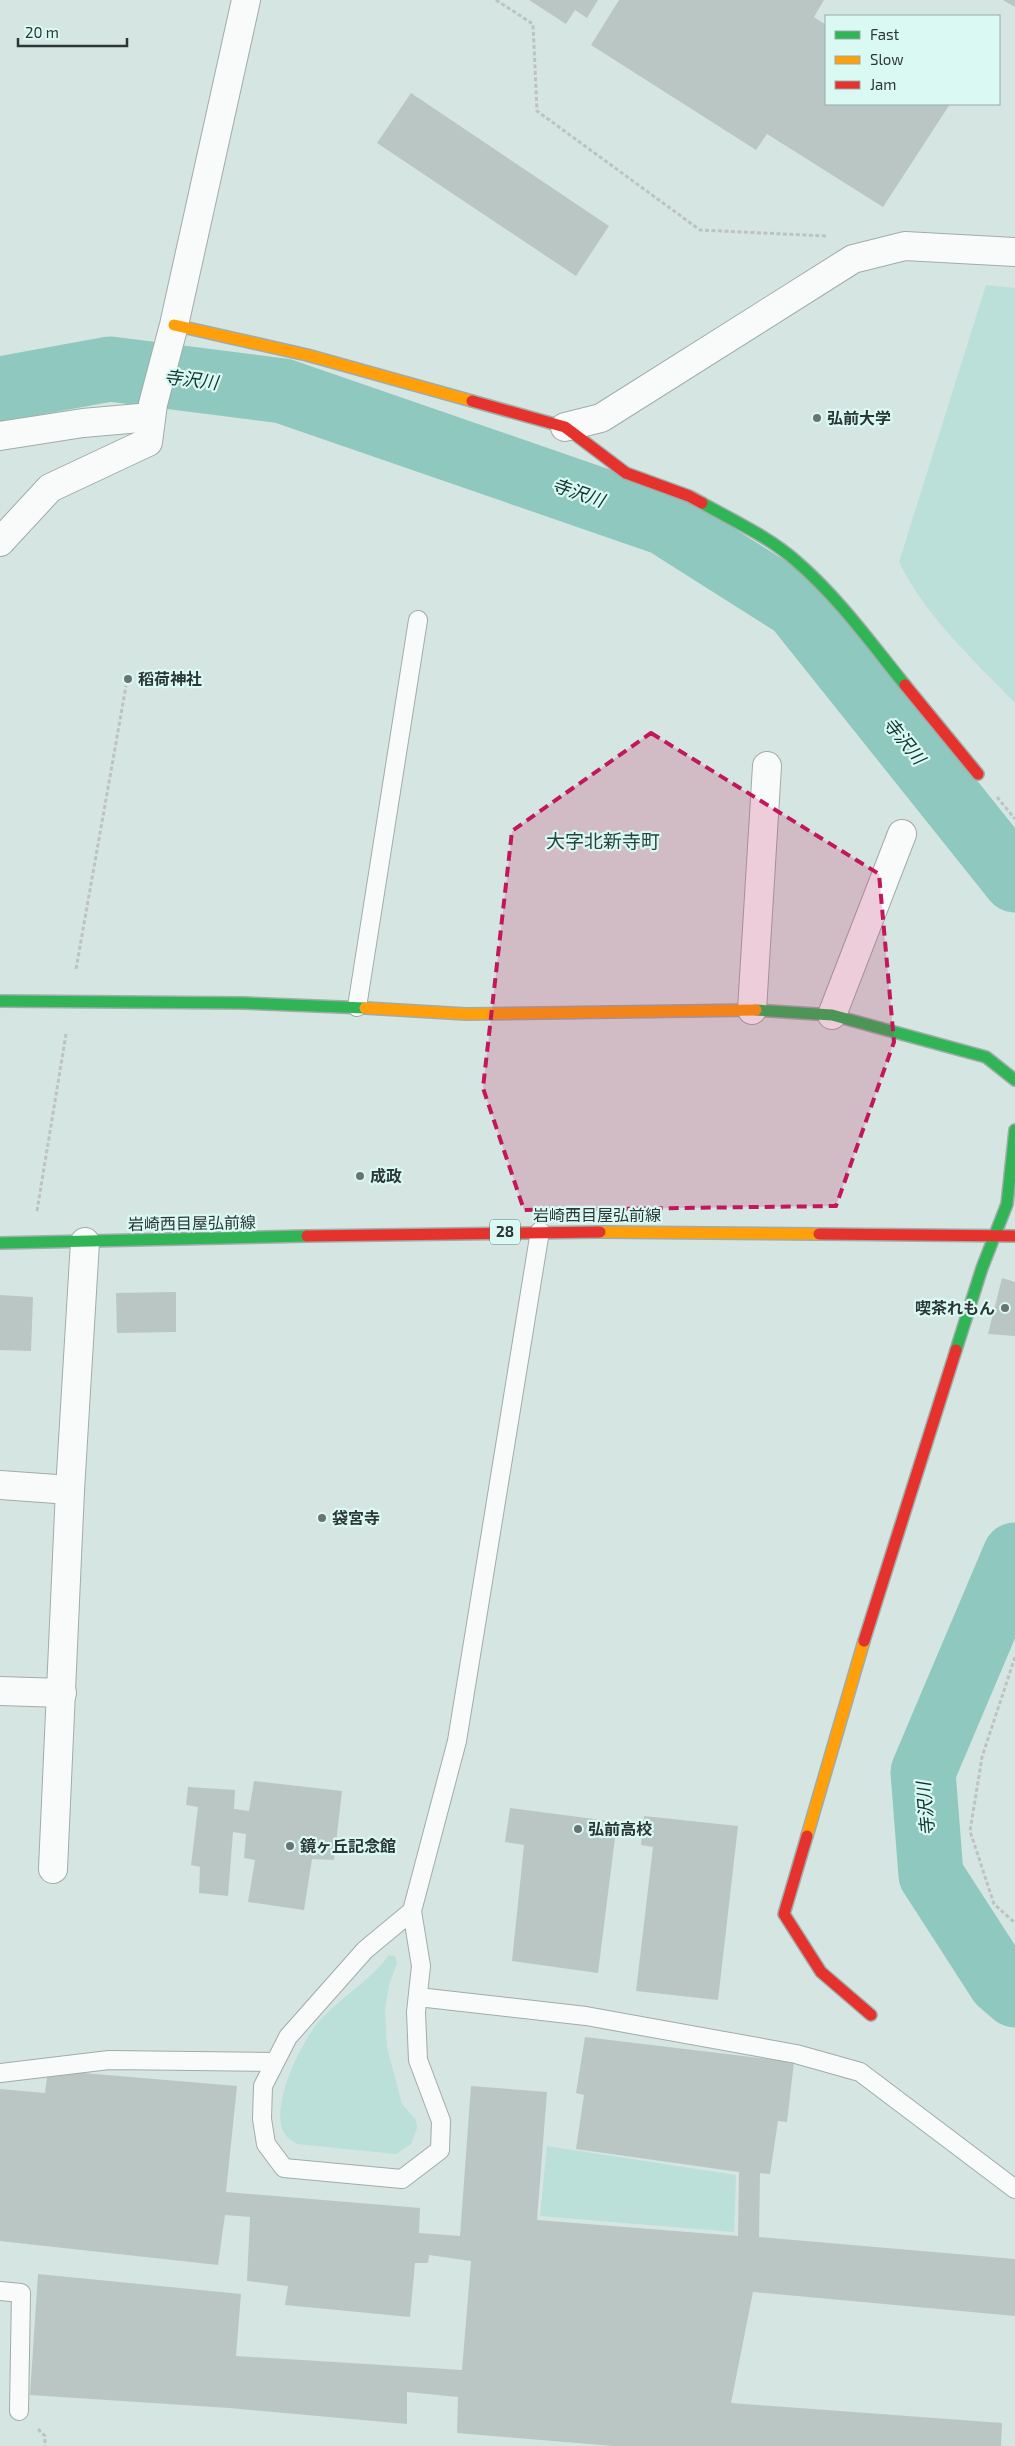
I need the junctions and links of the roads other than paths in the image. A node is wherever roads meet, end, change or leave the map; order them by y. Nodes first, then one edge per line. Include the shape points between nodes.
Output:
1 (246, 0) edge
2 (1015, 252) edge
3 (174, 325) junction
4 (152, 410) junction
5 (564, 427) junction
6 (0, 436) edge
7 (0, 542) edge
8 (418, 620) dead end
9 (768, 766) dead end
10 (978, 774) dead end
11 (902, 834) dead end
12 (0, 1001) edge
13 (357, 1008) junction
14 (752, 1010) junction
15 (832, 1015) junction
16 (1015, 1080) edge
17 (1015, 1130) edge
18 (540, 1231) junction
19 (994, 1236) junction
20 (1013, 1236) edge
21 (85, 1242) junction
22 (0, 1243) edge
23 (0, 1486) edge
24 (70, 1490) junction
25 (0, 1691) edge
26 (62, 1693) junction
27 (53, 1869) dead end
28 (412, 1911) junction
29 (418, 1997) junction
30 (870, 2015) dead end
31 (275, 2062) junction
32 (0, 2073) edge
33 (1015, 2189) edge
34 (0, 2291) edge
35 (19, 2411) dead end

1 - 3 street
2 - 5 street via 905,246 853,259 601,418
3 - 4 street
3 - 5 street via 306,355
4 - 6 street
4 - 7 street via 148,442 50,488
5 - 10 street via 626,473 689,496 754,532 796,561 843,608
8 - 13 lane
9 - 14 street
11 - 15 street
12 - 13 street via 244,1003
13 - 14 street via 466,1014
14 - 15 street
15 - 16 street via 986,1057
17 - 19 street via 1007,1204
18 - 19 street, 岩崎西目屋弘前線 / 28
18 - 21 street, 岩崎西目屋弘前線 / 28
18 - 28 lane via 457,1741
19 - 20 street, 岩崎西目屋弘前線 / 28
19 - 30 street via 878,1595 784,1914 821,1972
21 - 22 street, 岩崎西目屋弘前線 / 28
21 - 24 street
23 - 24 street
24 - 26 street
25 - 26 street
26 - 27 street
28 - 29 lane via 421,1966
28 - 31 lane via 365,1950 288,2037
29 - 31 lane via 418,2060 441,2122 440,2150 402,2179 284,2168 266,2144 262,2119 263,2086
29 - 33 lane via 586,2016 796,2054 860,2072
31 - 32 lane via 109,2060
34 - 35 lane via 22,2293

